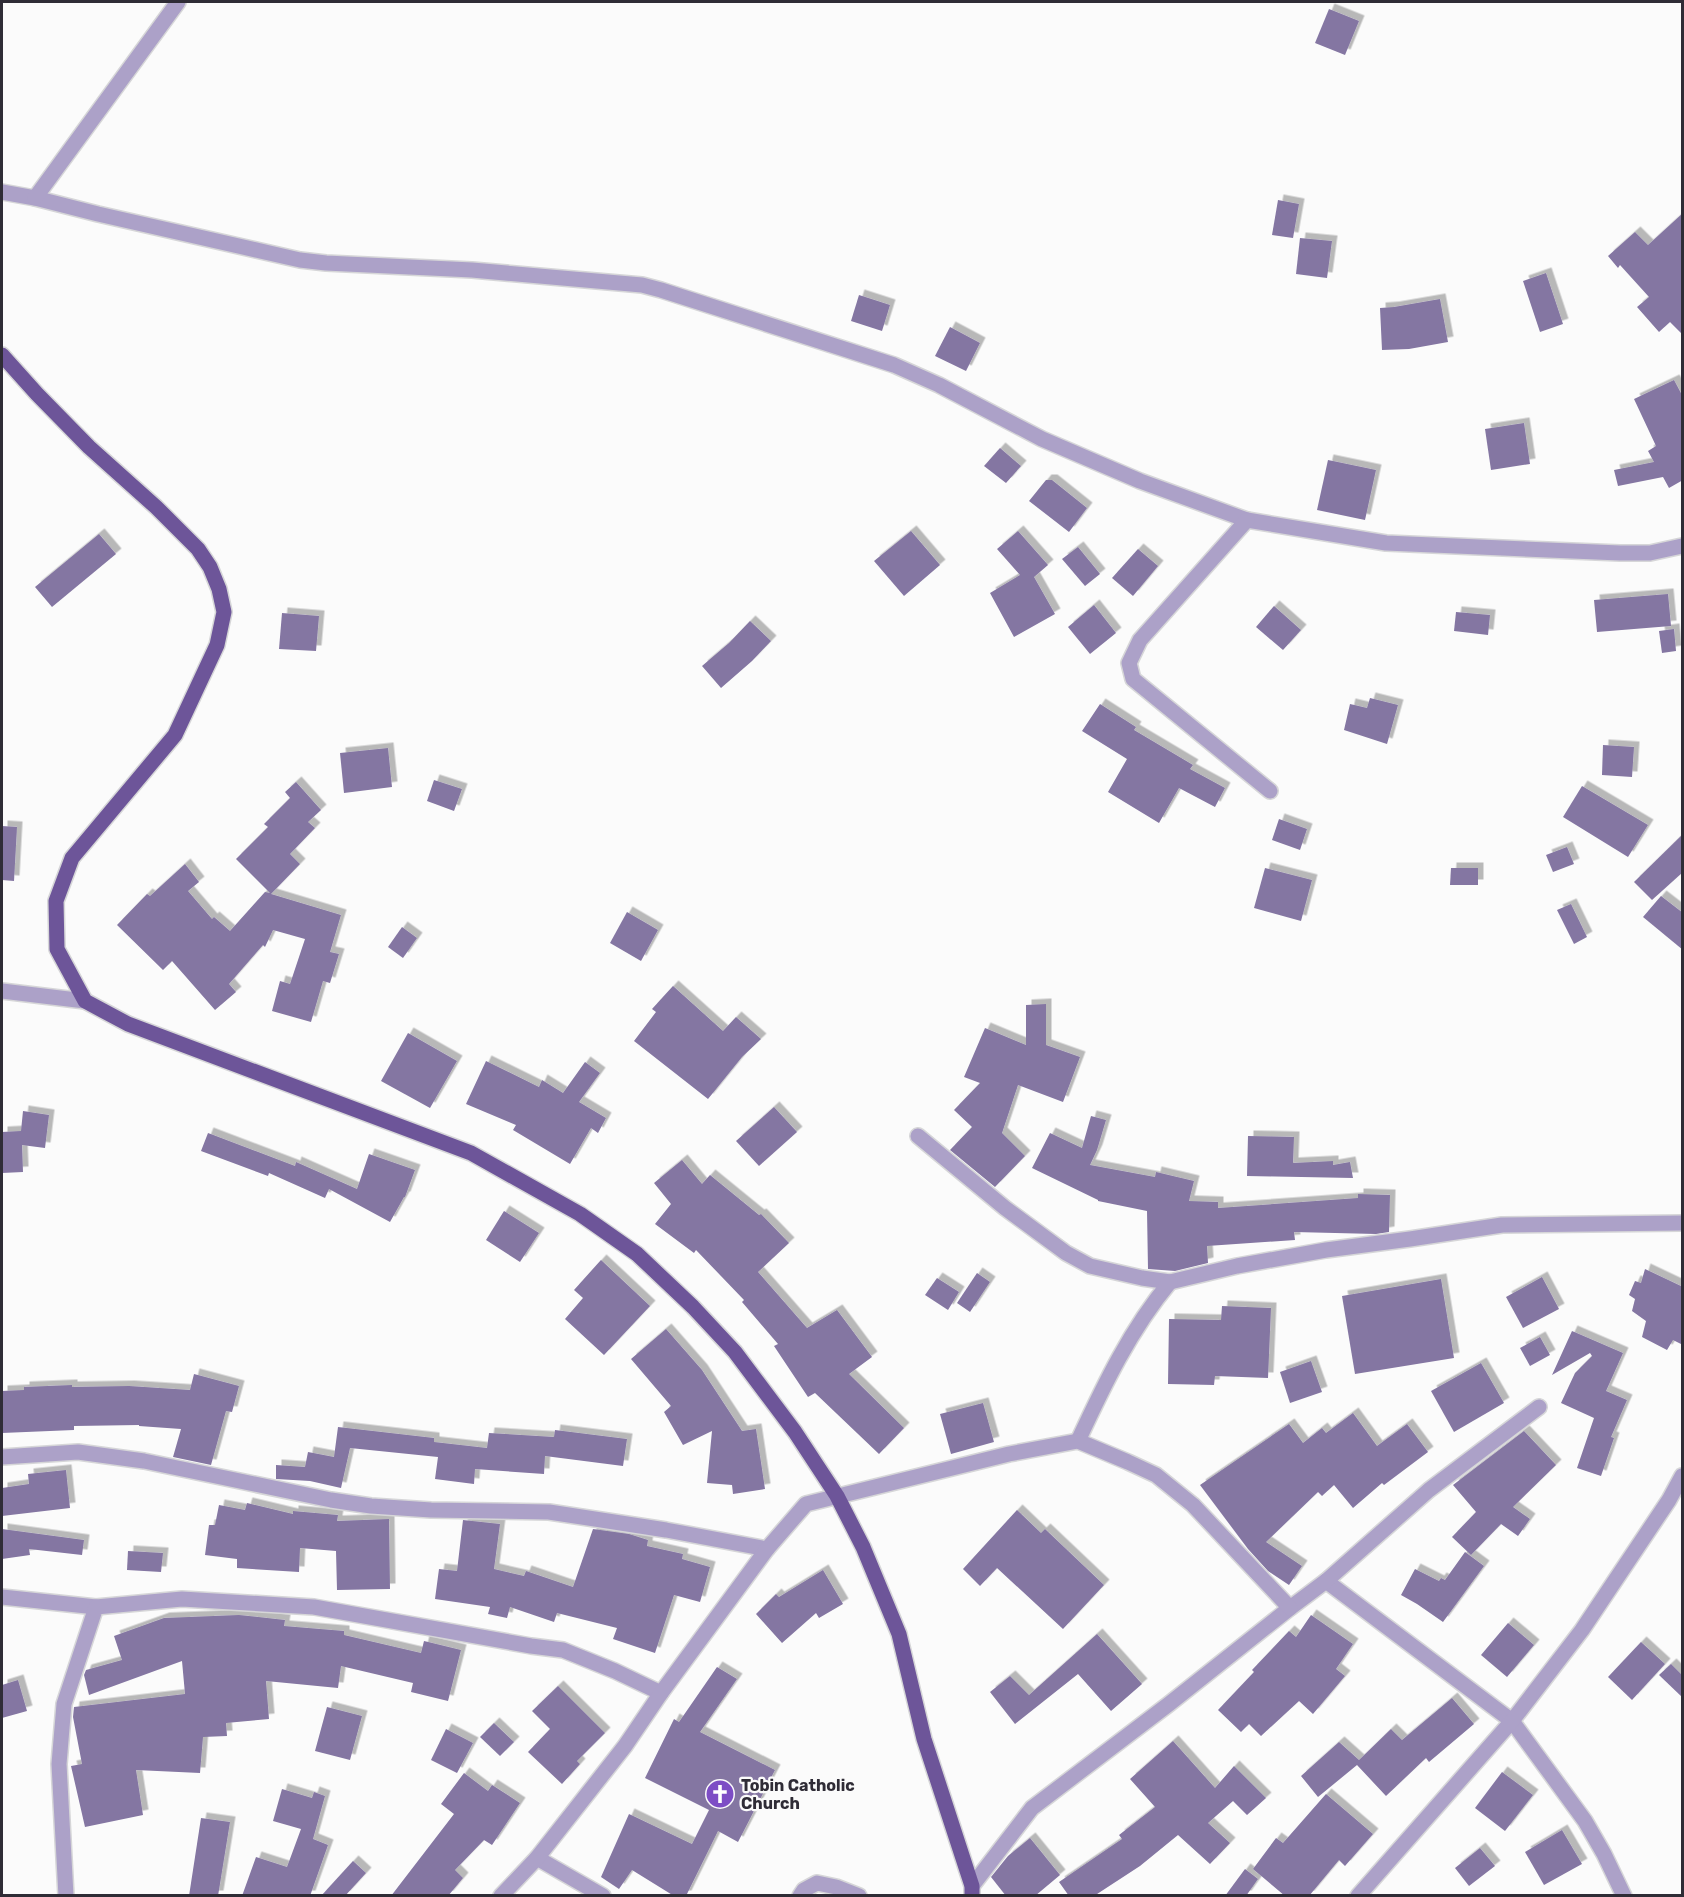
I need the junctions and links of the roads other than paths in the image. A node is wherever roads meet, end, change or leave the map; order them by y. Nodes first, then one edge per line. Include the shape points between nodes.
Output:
1 (178, 2) edge
2 (2, 192) edge
3 (35, 198) junction
4 (2, 355) edge
5 (1247, 520) junction
6 (1683, 546) edge
7 (1270, 791) dead end
8 (2, 991) edge
9 (85, 1001) junction
10 (918, 1136) dead end
11 (1683, 1223) edge
12 (1170, 1282) junction
13 (1539, 1407) dead end
14 (1078, 1441) junction
15 (2, 1457) edge
16 (1683, 1476) edge
17 (837, 1496) junction
18 (767, 1549) junction
19 (1326, 1581) junction
20 (2, 1597) edge
21 (96, 1607) junction
22 (1290, 1608) junction
23 (661, 1693) junction
24 (1512, 1722) junction
25 (537, 1858) junction
26 (972, 1891) edge
27 (66, 1896) edge
28 (501, 1896) edge
29 (603, 1896) edge
30 (800, 1896) edge
31 (859, 1896) edge
32 (1358, 1896) edge
33 (1624, 1896) edge

1 - 3 street
2 - 3 street
3 - 5 street via 300,260 472,270 661,290 894,366 1042,439 1140,481
4 - 9 main road via 89,447 198,549 210,567 224,612 217,645 176,735 72,858 56,901 57,949
5 - 6 street via 1386,543 1620,554
5 - 7 street via 1140,640 1129,663 1133,679
8 - 9 street
9 - 17 main road via 128,1024 471,1154 579,1214 636,1254 735,1352
10 - 12 street via 1066,1253 1090,1266
11 - 12 street via 1502,1225 1326,1250
12 - 14 street via 1136,1327
13 - 19 street via 1429,1490
14 - 17 street
14 - 22 street via 1163,1481 1193,1505
15 - 18 street via 78,1452 144,1461 371,1506 549,1512
16 - 24 street via 1582,1630
17 - 18 street via 806,1504
17 - 26 main road via 899,1634 924,1740
18 - 23 street
19 - 22 street
19 - 24 street
20 - 21 street
21 - 23 street via 182,1599 314,1607 563,1650
21 - 27 street via 64,1704 59,1764
22 - 26 street via 1032,1808
23 - 25 street via 625,1746
24 - 32 street
24 - 33 street via 1585,1821
25 - 28 street
25 - 29 street
30 - 31 street via 817,1883

